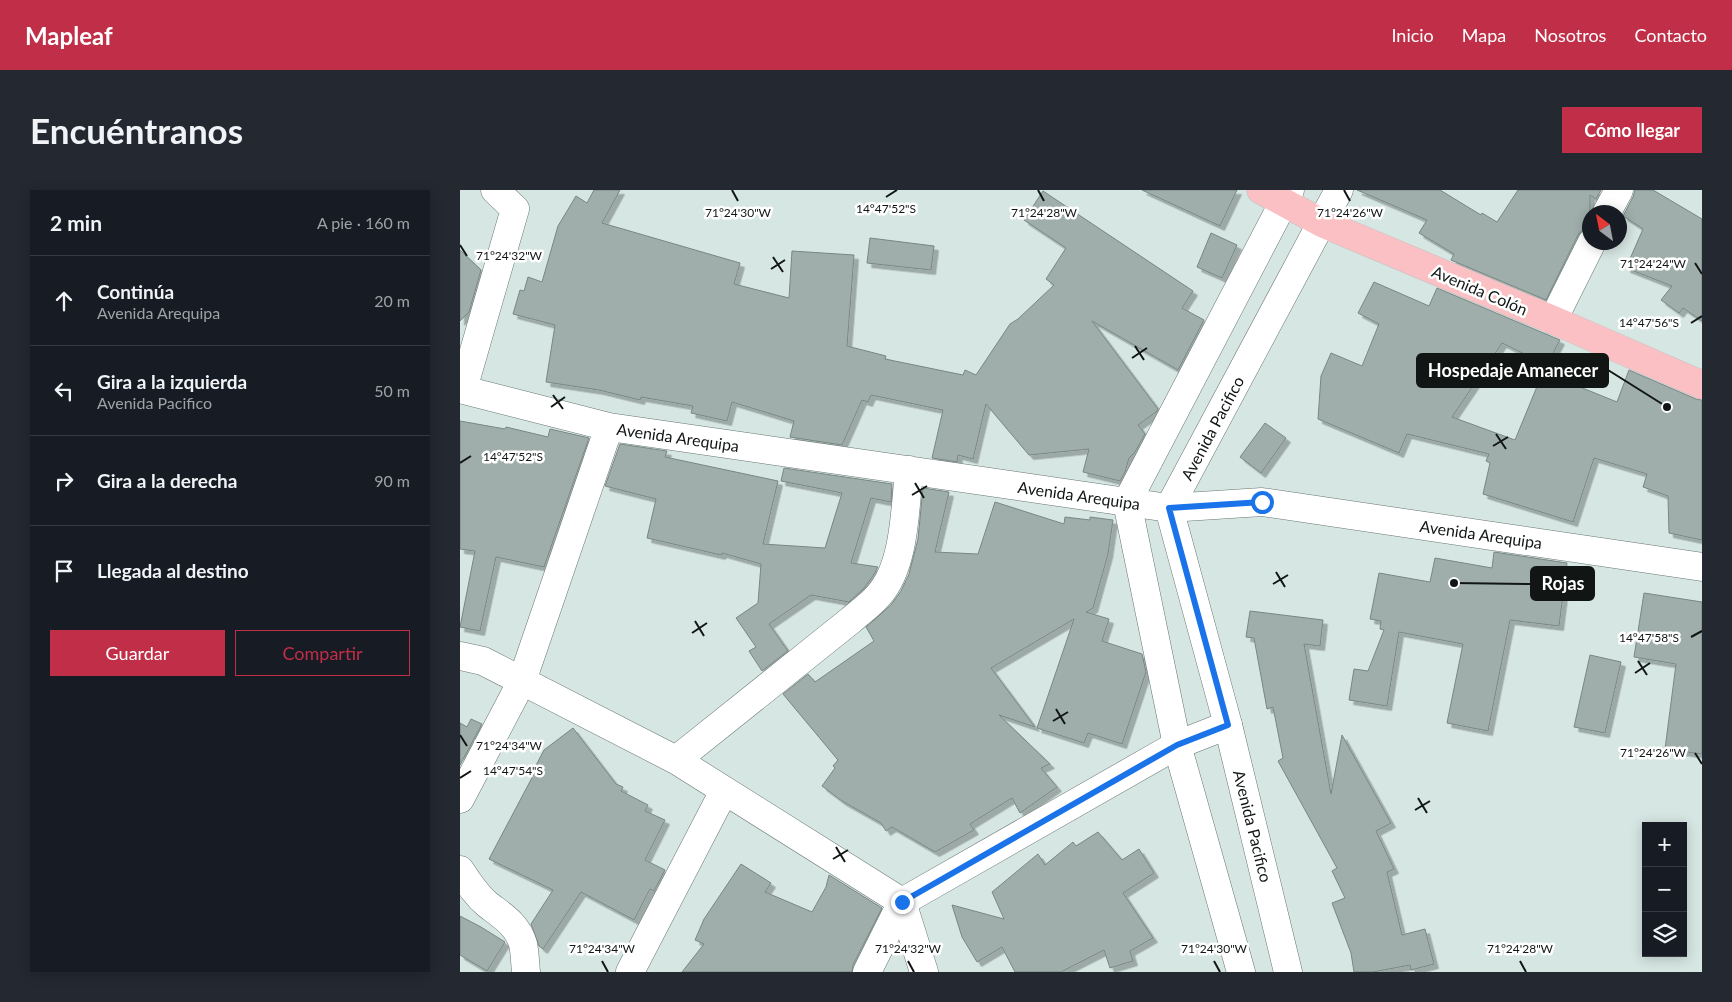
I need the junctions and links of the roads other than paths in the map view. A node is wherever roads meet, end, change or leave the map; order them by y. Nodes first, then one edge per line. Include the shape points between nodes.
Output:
1 (496, 190) edge
2 (1261, 190) edge
3 (1339, 190) edge
4 (1618, 190) edge
5 (1287, 196) edge
6 (1610, 205) edge
7 (1322, 223) junction
8 (1588, 250) edge
9 (1553, 320) junction
10 (1702, 385) edge
11 (462, 389) edge
12 (609, 427) junction
13 (909, 470) junction
14 (1127, 502) junction
15 (1169, 508) junction
16 (1702, 567) edge
17 (460, 656) edge
18 (522, 682) junction
19 (1228, 725) junction
20 (1177, 745) junction
21 (676, 760) junction
22 (724, 791) junction
23 (460, 799) edge
24 (460, 870) edge
25 (902, 902) junction
26 (526, 972) edge
27 (630, 972) edge
28 (867, 972) edge
29 (924, 972) edge
30 (1241, 972) edge
31 (1288, 972) edge

1 - 11 street via 516,209
2 - 5 main road, Avenida Colón
3 - 7 street, Avenida Pacifico
4 - 6 street
5 - 7 main road, Avenida Colón
5 - 14 street
7 - 9 main road, Avenida Colón
7 - 15 street, Avenida Pacifico
8 - 9 street
9 - 10 main road, Avenida Colón
11 - 12 street, Avenida Arequipa
12 - 13 street, Avenida Arequipa
12 - 18 street
13 - 14 street, Avenida Arequipa
13 - 21 street via 895,570 879,596
14 - 15 street, Avenida Arequipa
14 - 20 street
15 - 16 street, Avenida Arequipa via 1262,502
15 - 19 street, Avenida Pacifico
17 - 18 street via 483,661
18 - 21 street
18 - 23 street
19 - 20 street
19 - 31 street, Avenida Pacifico
20 - 25 street
20 - 30 street
21 - 22 street
22 - 25 street
22 - 27 street
24 - 26 street via 472,889 486,904 505,916 515,929 523,945
25 - 28 street
25 - 29 street

